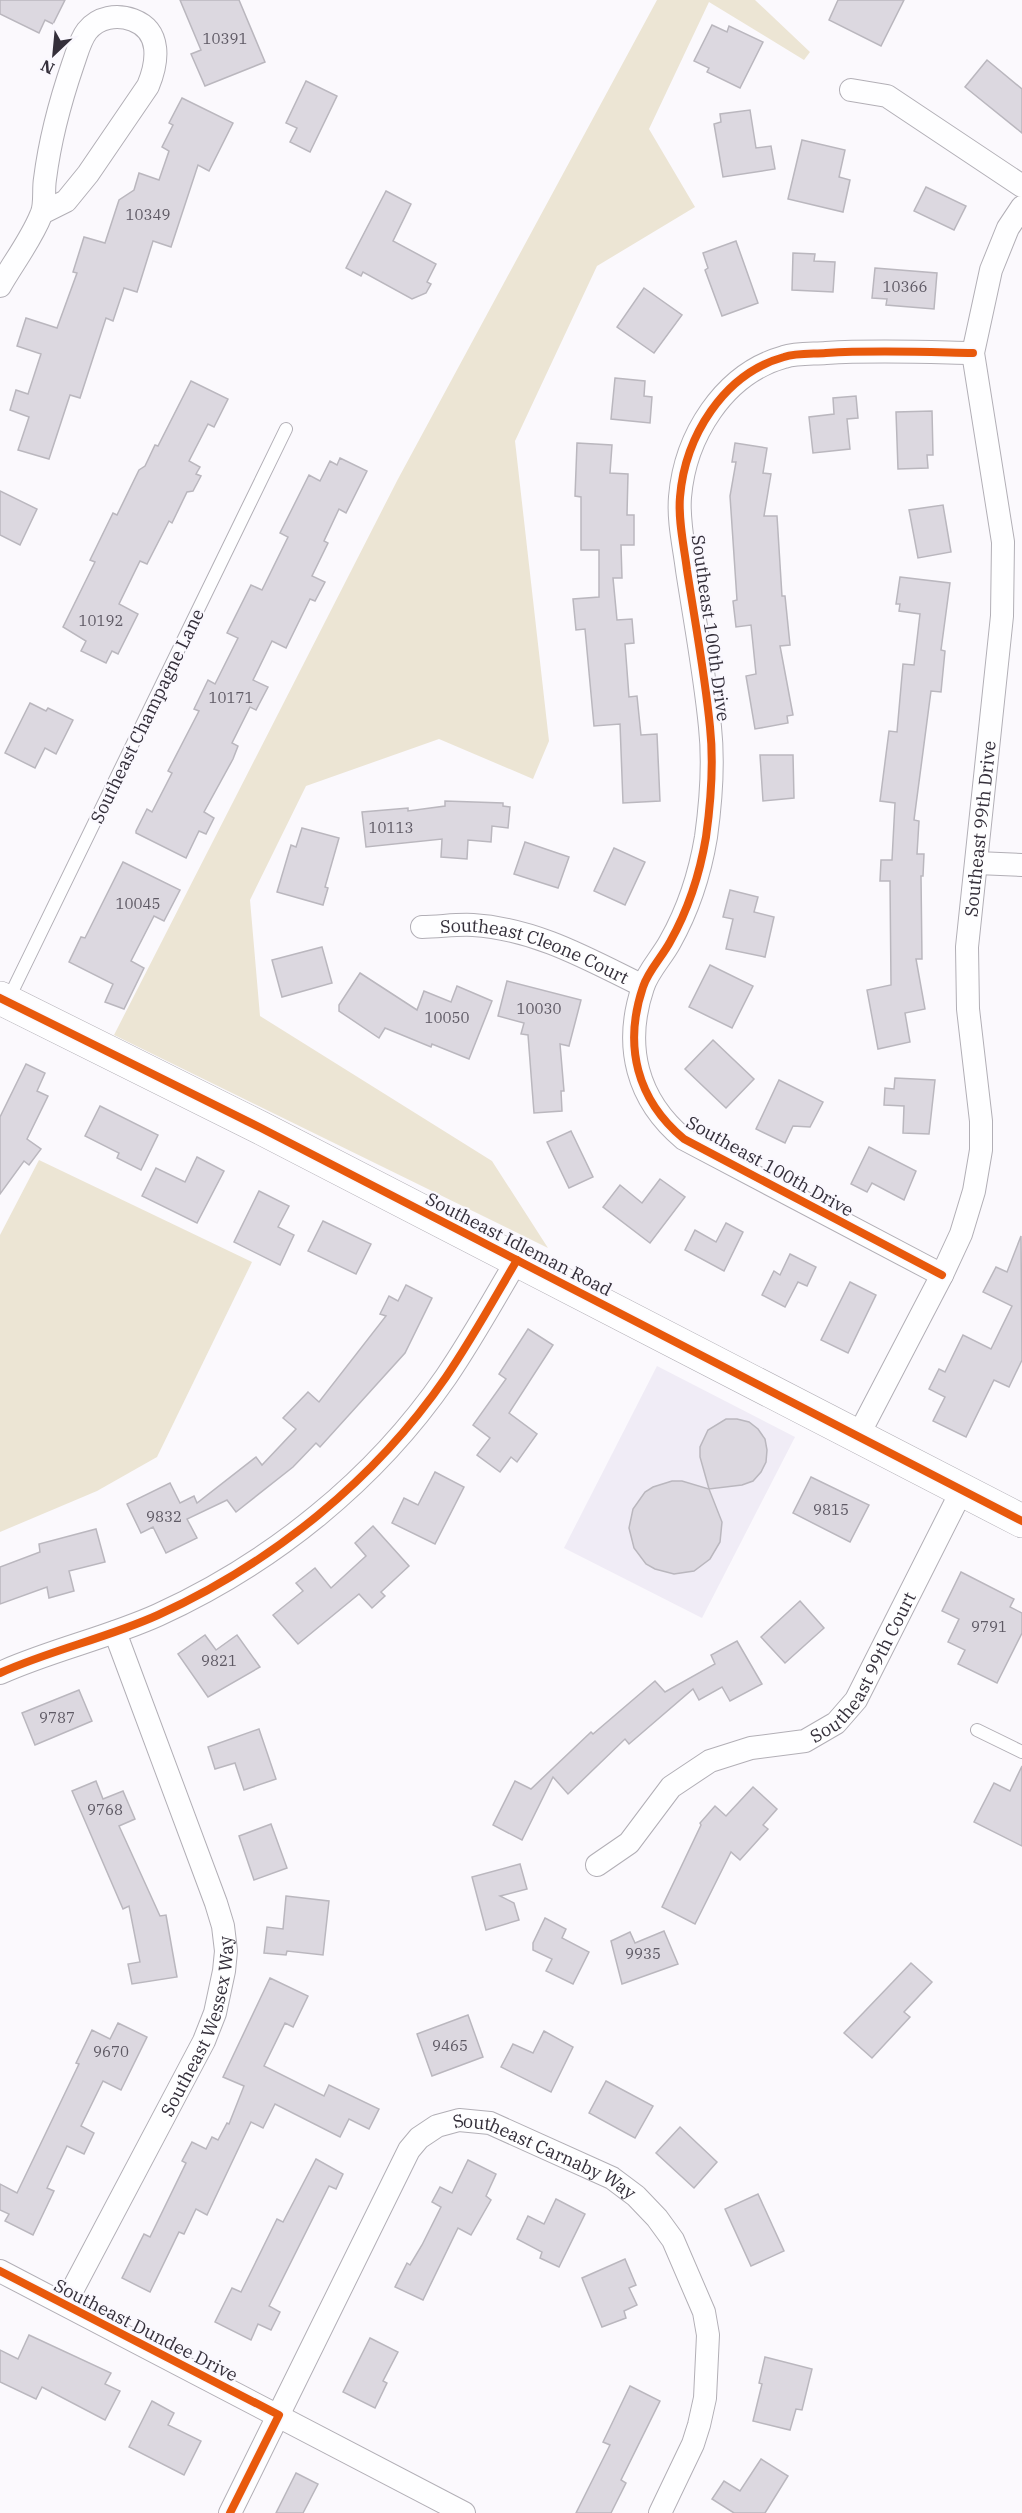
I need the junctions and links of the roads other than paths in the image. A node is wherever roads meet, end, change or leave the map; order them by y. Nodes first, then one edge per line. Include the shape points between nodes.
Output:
1 (851, 90) dead end
2 (1022, 186) edge
3 (1022, 207) edge
4 (42, 213) junction
5 (0, 286) edge
6 (973, 353) junction
7 (286, 429) dead end
8 (977, 863) junction
9 (1022, 865) edge
10 (422, 927) dead end
11 (643, 986) junction
12 (3, 1006) edge
13 (517, 1260) junction
14 (942, 1275) junction
15 (858, 1436) junction
16 (962, 1490) junction
17 (1022, 1521) edge
18 (115, 1632) junction
19 (0, 1673) edge
20 (977, 1730) dead end
21 (1022, 1752) edge
22 (597, 1865) dead end
23 (0, 2271) edge
24 (65, 2304) junction
25 (279, 2415) junction
26 (230, 2513) edge
27 (464, 2513) edge
28 (660, 2513) edge

1 - 2 street via 887,96
3 - 6 street, Southeast 99th Drive via 1008,228 991,270
4 - 4 street via 66,201 148,86 156,48 150,33 135,20 117,16 87,30 58,108
4 - 5 street
6 - 8 street, Southeast 99th Drive via 1003,542 1002,616
6 - 11 street, Southeast 100th Drive via 785,356 738,382 716,403 700,428 682,480 680,517 710,727 711,795 693,891 672,940
7 - 12 lane, Southeast Champagne Lane
8 - 9 street
8 - 14 street, Southeast 99th Drive via 967,947 968,1009 981,1150 968,1212
10 - 11 street, Southeast Cleone Court via 472,925 536,937
11 - 14 street, Southeast 100th Drive via 634,1039 635,1058 647,1095 669,1127 698,1148
12 - 13 main road, Southeast Idleman Road via 261,1128
13 - 15 main road, Southeast Idleman Road
13 - 18 street via 445,1379 401,1433 336,1500 240,1570 159,1614
14 - 15 street, Southeast 99th Drive
15 - 16 main road, Southeast Idleman Road
16 - 17 main road, Southeast Idleman Road
16 - 22 street, Southeast 99th Court via 856,1700 836,1723 805,1742 751,1748 710,1761 671,1787 629,1843
18 - 19 street
18 - 24 street, Southeast Wessex Way via 216,1903 226,1951 220,1991 204,2041
20 - 21 lane
23 - 24 street, Southeast Dundee Drive
24 - 25 street, Southeast Dundee Drive
25 - 26 street, Southeast Carnaby Way
25 - 27 street, Southeast Dundee Drive
25 - 28 street, Southeast Carnaby Way via 409,2150 437,2126 459,2120 490,2123 612,2178 636,2196 673,2240 695,2288 708,2335 705,2398 693,2444

